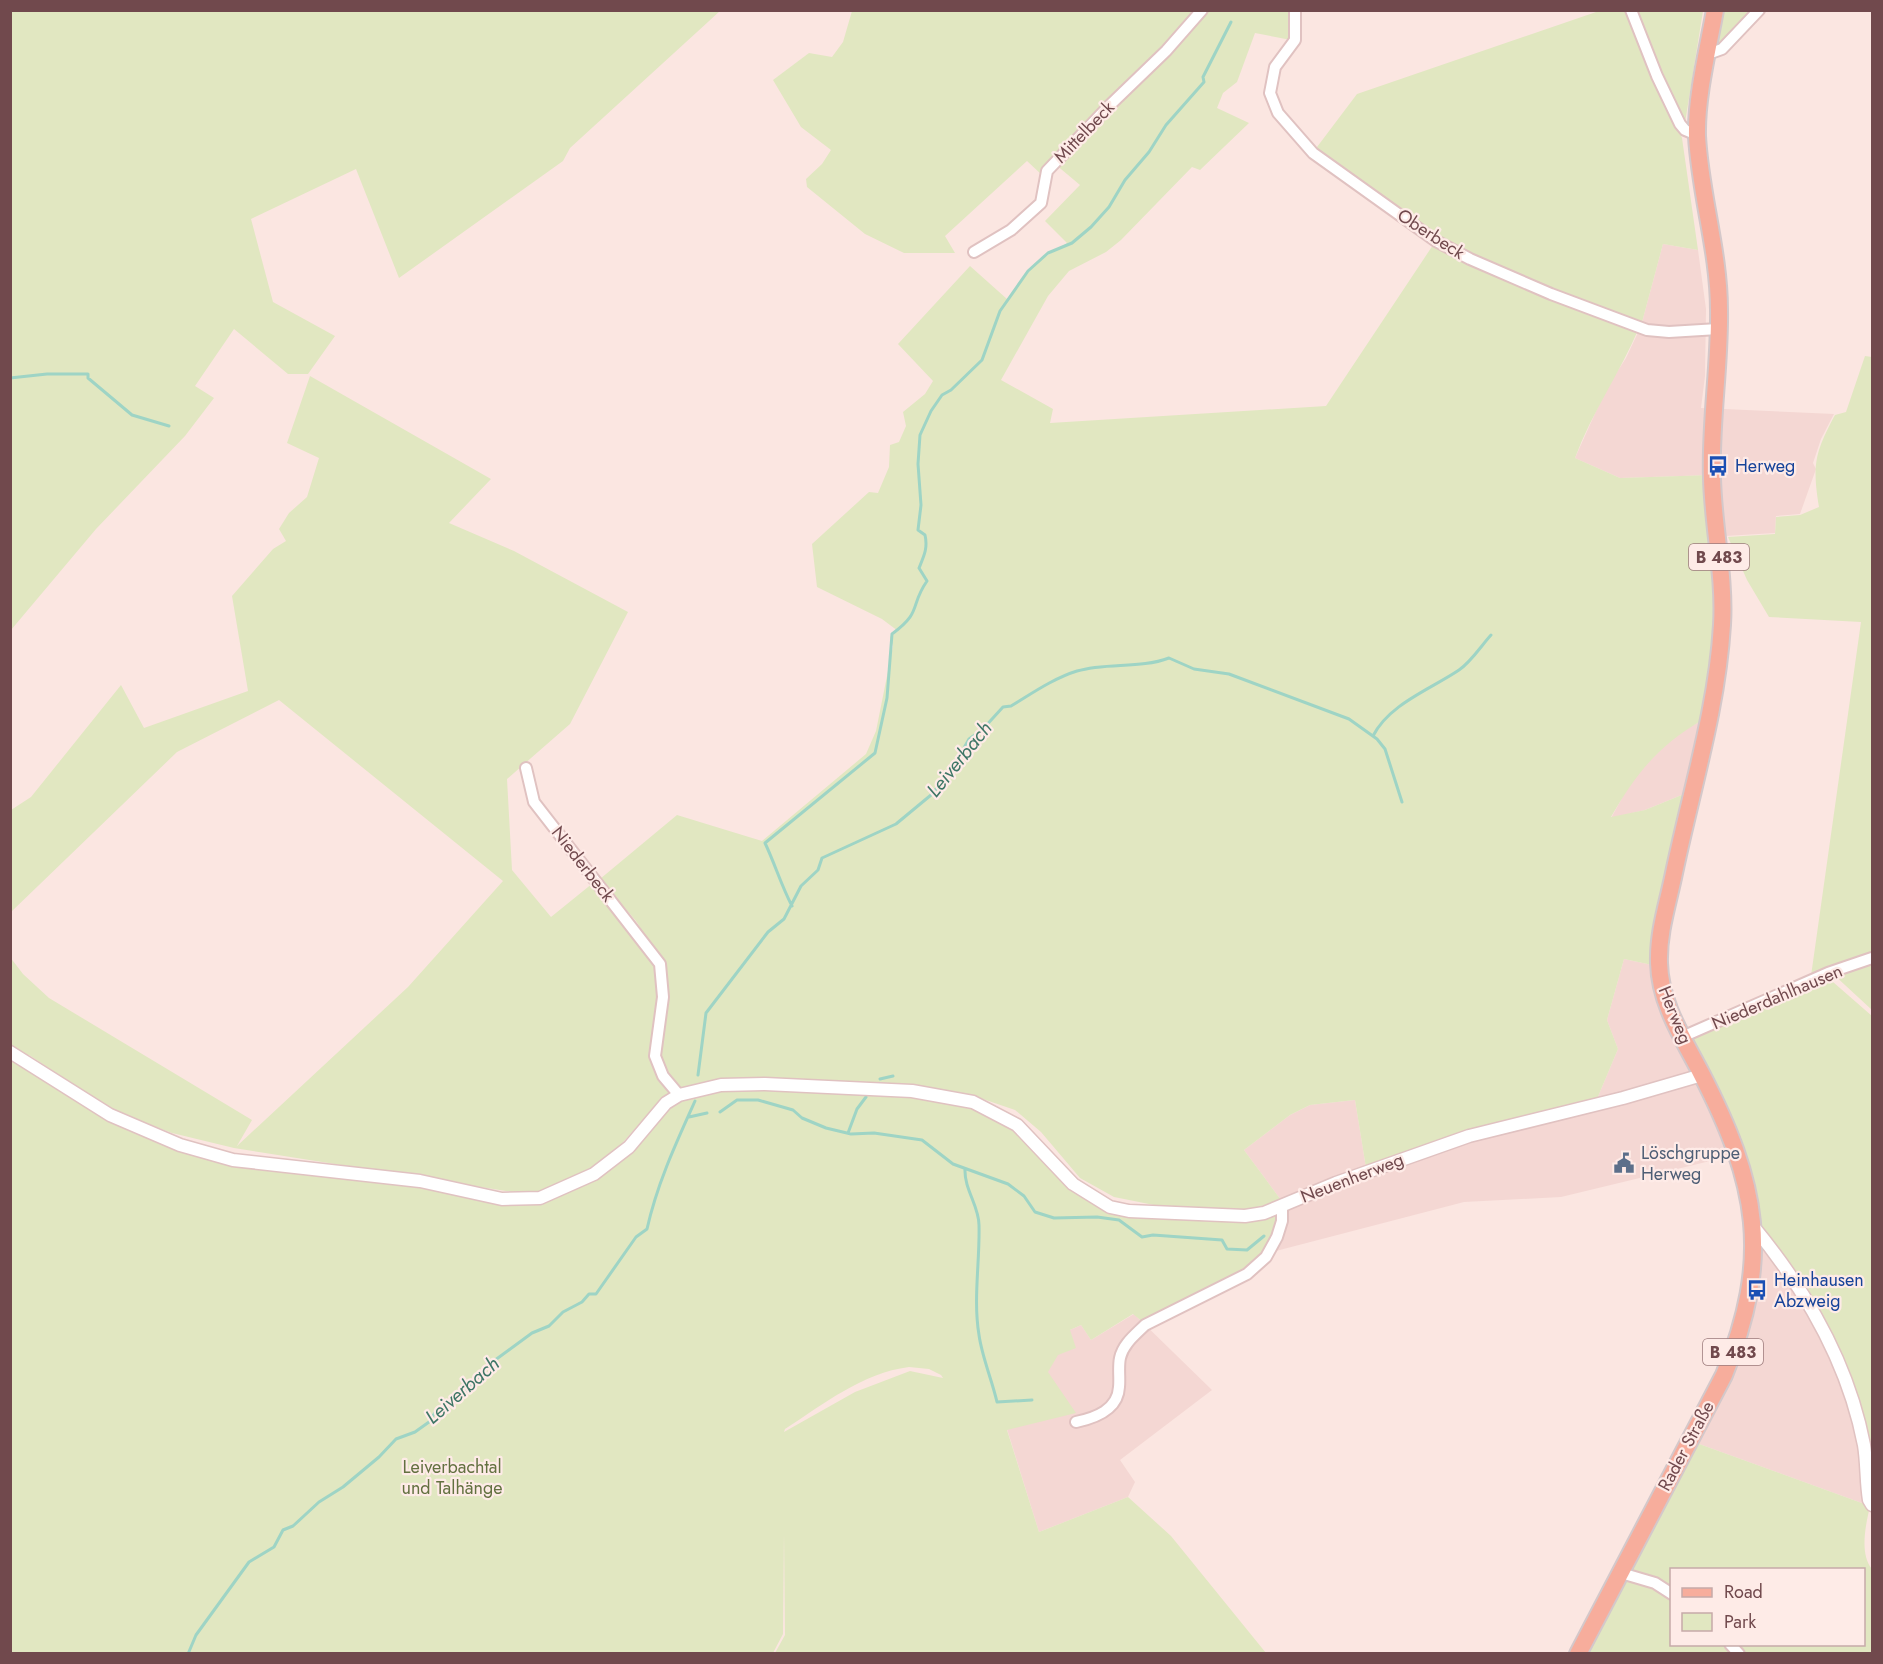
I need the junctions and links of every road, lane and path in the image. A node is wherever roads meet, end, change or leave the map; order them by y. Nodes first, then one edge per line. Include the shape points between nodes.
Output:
1 (1202, 10) edge
2 (1295, 10) edge
3 (1631, 10) edge
4 (1715, 10) edge
5 (1759, 10) edge
6 (1708, 54) junction
7 (1697, 135) junction
8 (974, 252) dead end
9 (1718, 329) junction
10 (526, 768) dead end
11 (1872, 958) edge
12 (1682, 1037) junction
13 (10, 1052) edge
14 (1702, 1075) junction
15 (679, 1095) junction
16 (1282, 1207) junction
17 (1753, 1226) junction
18 (1076, 1422) dead end
19 (1872, 1506) edge
20 (1621, 1573) junction
21 (1670, 1593) edge
22 (1578, 1653) edge

1 - 8 street, Mittelbeck via 1167,51 1047,171 1041,203 1011,230
2 - 9 street, Oberbeck via 1295,40 1275,67 1270,93 1278,113 1313,153 1436,241 1501,274 1647,330
3 - 7 street via 1680,124
4 - 6 main road, Herweg / B 483
5 - 6 street via 1722,49
6 - 7 main road, Herweg / B 483
7 - 9 main road, Herweg / B 483 via 1718,284
9 - 12 main road, Herweg / B 483 via 1711,445 1722,627 1717,670 1659,948 1664,997
10 - 15 street, Niederbeck via 534,802 654,954 663,979 656,1056 663,1076
11 - 12 street, Niederdahlhausen via 1828,973
12 - 14 main road, Herweg / B 483
13 - 15 street via 110,1115 180,1145 233,1160 409,1179 512,1200 555,1193 606,1167 629,1147 666,1103
14 - 16 street, Neuenherweg via 1468,1136 1336,1183
14 - 17 main road, Herweg / B 483 via 1743,1173
15 - 16 street via 721,1085 765,1084 947,1096 989,1109 1017,1125 1073,1184 1110,1207 1245,1216
16 - 18 street, Neuenherweg via 1282,1221 1266,1257 1247,1274 1145,1325 1131,1338 1120,1358 1119,1390 1114,1402 1099,1417
17 - 19 street via 1775,1252 1828,1335 1860,1428
17 - 20 main road, Rader Straße / B 483 via 1753,1275 1738,1339 1724,1375
20 - 21 street via 1655,1583
20 - 22 main road, Rader Straße / B 483

